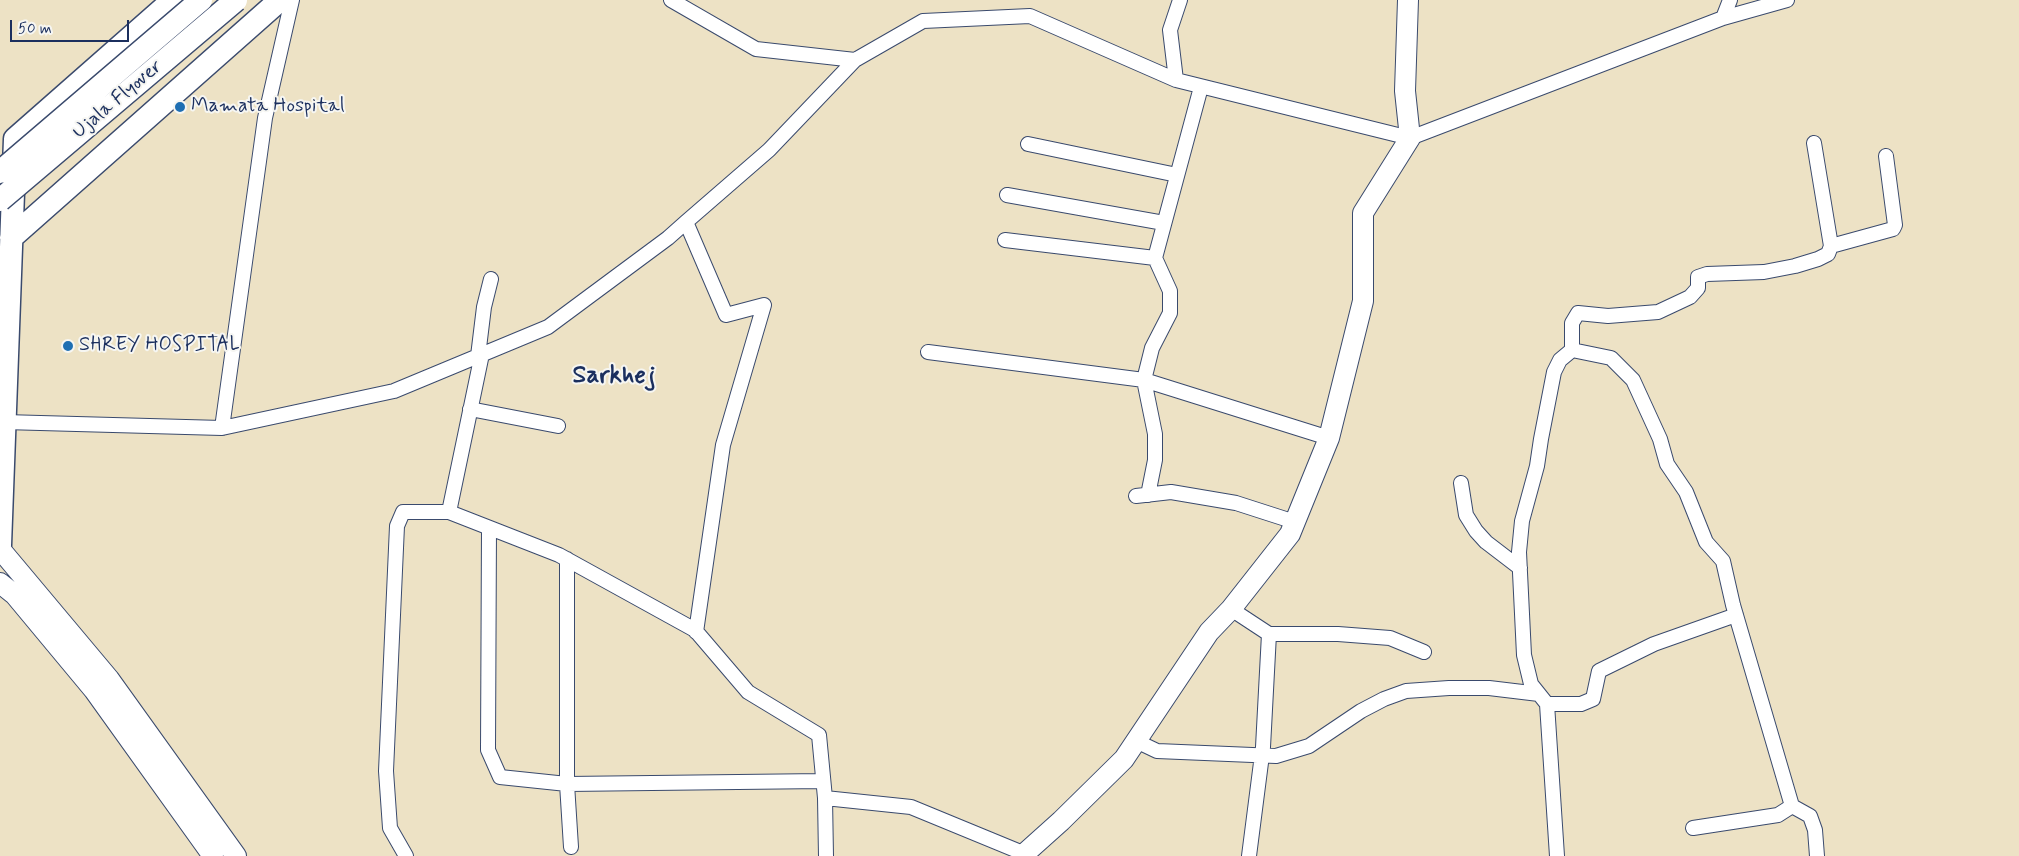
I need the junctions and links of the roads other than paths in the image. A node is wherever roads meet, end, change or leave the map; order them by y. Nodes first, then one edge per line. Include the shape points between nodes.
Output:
1 (173, 0) edge
2 (201, 0) edge
3 (236, 0) edge
4 (280, 0) edge
5 (292, 0) edge
6 (672, 0) edge
7 (1180, 0) edge
8 (1408, 0) edge
9 (1730, 0) edge
10 (1787, 0) edge
11 (1723, 18) junction
12 (855, 60) junction
13 (1176, 80) junction
14 (1201, 87) junction
15 (1410, 138) junction
16 (1814, 142) dead end
17 (1028, 144) dead end
18 (1886, 156) dead end
19 (0, 172) edge
20 (1177, 175) junction
21 (1007, 195) dead end
22 (0, 200) edge
23 (686, 222) junction
24 (1164, 223) junction
25 (11, 238) junction
26 (1005, 240) dead end
27 (1831, 246) junction
28 (1155, 258) junction
29 (491, 279) dead end
30 (1572, 350) junction
31 (928, 352) dead end
32 (480, 355) junction
33 (1144, 380) junction
34 (470, 410) junction
35 (4, 422) junction
36 (558, 426) dead end
37 (222, 428) junction
38 (1329, 438) junction
39 (1460, 483) dead end
40 (449, 512) junction
41 (1295, 522) junction
42 (489, 528) junction
43 (0, 547) edge
44 (567, 560) junction
45 (1520, 568) junction
46 (0, 583) edge
47 (1231, 609) junction
48 (1736, 614) junction
49 (696, 632) junction
50 (1269, 634) junction
51 (1424, 652) dead end
52 (1543, 699) junction
53 (1136, 742) junction
54 (1262, 757) junction
55 (824, 781) junction
56 (567, 784) junction
57 (825, 798) junction
58 (1792, 806) junction
59 (1693, 828) dead end
60 (571, 847) dead end
61 (1026, 855) edge
62 (213, 856) edge
63 (236, 856) edge
64 (406, 856) edge
65 (826, 856) edge
66 (1249, 856) edge
67 (1557, 856) edge
68 (1817, 856) edge

1 - 25 main road via 15,139
2 - 19 main road, Ujala Flyover, bridge
3 - 22 main road, Ujala Flyover, bridge
4 - 25 main road
5 - 37 street via 266,118
6 - 12 street via 756,49
7 - 13 street via 1170,30
8 - 15 street via 1405,91
9 - 11 street
10 - 11 street
11 - 15 street
12 - 13 street via 923,21 1030,16
12 - 23 street via 769,150
13 - 14 street
14 - 15 street
14 - 20 street
15 - 38 street via 1363,212 1363,301
16 - 27 street
17 - 20 street
18 - 27 street via 1893,229
20 - 24 street
21 - 24 street
23 - 32 street via 548,327
23 - 49 street via 726,314 764,305 723,445
24 - 28 street
25 - 35 main road
26 - 28 street
27 - 30 street via 1828,254 1818,260 1795,266 1698,277 1698,288 1690,297 1658,312 1608,316 1578,313 1572,323
28 - 33 street via 1170,292 1170,313 1152,348
29 - 32 street via 484,307
30 - 45 street via 1560,360 1554,372 1537,466 1522,521
30 - 48 street via 1611,358 1633,380 1660,439 1667,464 1686,492 1706,542 1723,561
31 - 33 street
32 - 34 street
32 - 37 street via 394,391
33 - 38 street
33 - 41 street via 1155,434 1155,460 1142,495 1171,492 1236,502
34 - 36 street
34 - 40 street
35 - 37 street
35 - 43 main road
38 - 41 street
39 - 45 street via 1466,515 1476,531
40 - 42 street
40 - 64 street via 403,512 397,526 386,771 390,828
41 - 47 street via 1290,534
42 - 44 street
42 - 56 street via 488,750 500,777
43 - 63 street via 109,678
44 - 49 street
44 - 56 street
45 - 52 street via 1524,656 1531,684
46 - 62 street via 15,595 94,690
47 - 50 street
47 - 53 street via 1210,632
48 - 52 street via 1654,644 1599,671 1593,699 1581,704
48 - 58 street
49 - 55 street via 748,692 819,735
50 - 51 street via 1390,638
50 - 54 street
52 - 54 street via 1489,688 1406,691 1362,711 1309,746
52 - 67 street
53 - 54 street via 1157,751
53 - 61 street via 1124,759
54 - 66 street
55 - 56 street
55 - 57 street
56 - 60 street
57 - 61 street via 911,807
57 - 65 street
58 - 59 street via 1778,815
58 - 68 street via 1810,816 1815,830

